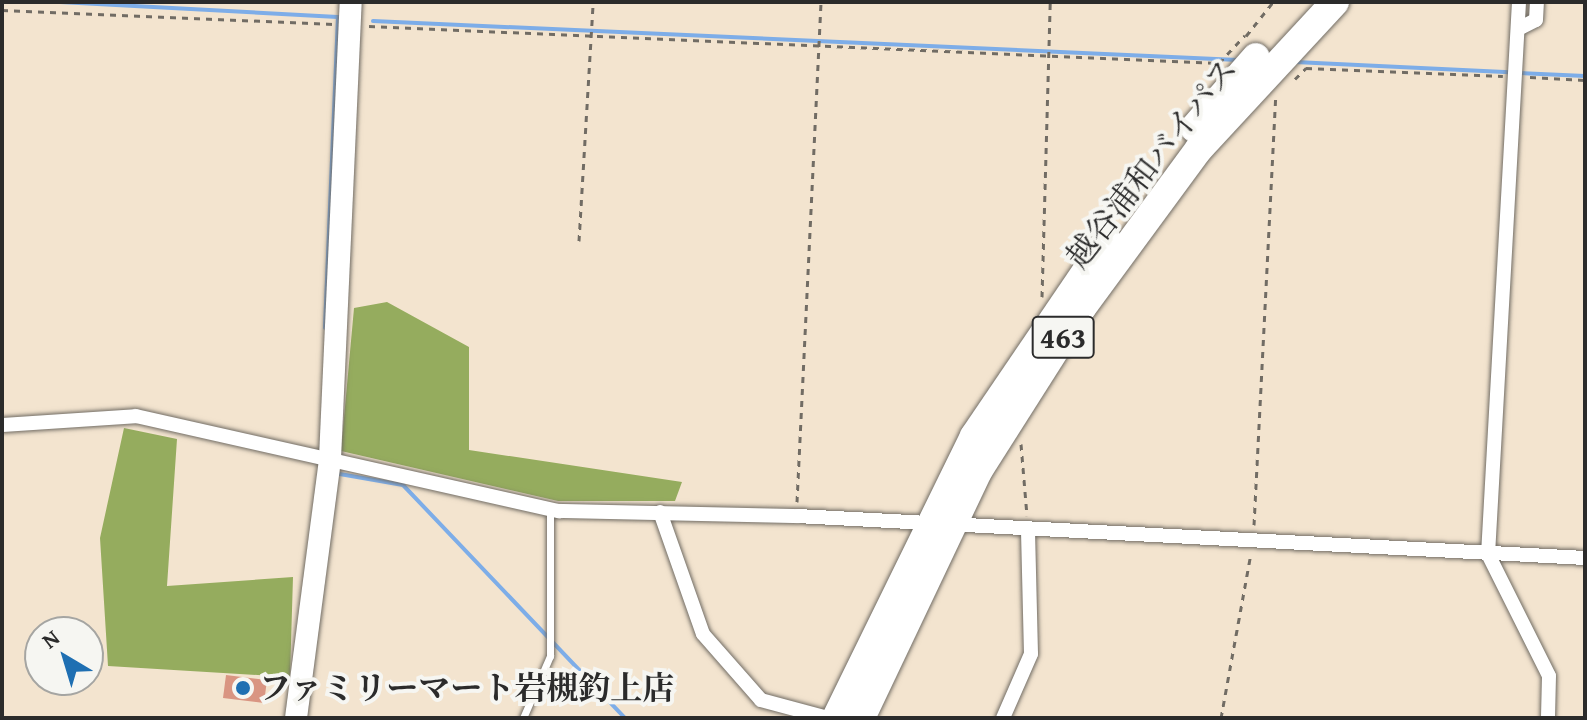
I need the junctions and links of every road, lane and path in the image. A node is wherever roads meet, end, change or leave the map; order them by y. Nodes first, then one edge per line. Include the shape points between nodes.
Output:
1 (351, 2) edge
2 (593, 2) edge
3 (821, 2) edge
4 (1050, 2) edge
5 (1273, 2) edge
6 (1310, 2) edge
7 (1335, 2) edge
8 (1519, 2) edge
9 (1537, 2) edge
10 (2, 10) edge
11 (350, 25) junction
12 (1518, 29) junction
13 (591, 38) junction
14 (819, 45) junction
15 (1268, 58) junction
16 (1515, 76) junction
17 (1585, 80) edge
18 (579, 241) dead end
19 (1053, 311) junction
20 (1018, 409) junction
21 (2, 425) edge
22 (330, 458) junction
23 (550, 509) junction
24 (660, 512) junction
25 (797, 516) junction
26 (940, 524) junction
27 (1028, 531) junction
28 (1253, 539) junction
29 (1488, 554) junction
30 (1585, 558) edge
31 (296, 718) edge
32 (523, 718) edge
33 (828, 718) edge
34 (836, 718) edge
35 (861, 718) edge
36 (1003, 718) edge
37 (1221, 718) edge
38 (1548, 718) edge

1 - 11 street
2 - 13 path
3 - 14 path
4 - 19 path via 1038,292
5 - 15 path
6 - 15 highway, 越谷浦和バイパス / 463
7 - 15 highway, 越谷浦和バイパス / 463
8 - 12 street
9 - 12 street via 1536,20
10 - 11 path
11 - 13 path
11 - 22 street
12 - 16 street
13 - 14 path
13 - 18 path
14 - 15 path via 1219,63
14 - 25 path
15 - 16 path via 1306,68
15 - 19 highway, 越谷浦和バイパス / 463 via 1181,143
15 - 20 highway, 越谷浦和バイパス / 463 via 1127,243
15 - 28 path via 1274,99
16 - 17 path
16 - 29 street
19 - 26 highway, 越谷浦和バイパス / 463
20 - 26 highway, 越谷浦和バイパス / 463
20 - 27 path
21 - 22 street via 136,416
22 - 23 street
22 - 31 street
23 - 24 street
23 - 32 lane via 550,656
24 - 25 street
24 - 33 street via 703,634 761,700
25 - 26 street
26 - 27 street
26 - 34 highway, 越谷浦和バイパス / 463
26 - 35 highway, 越谷浦和バイパス / 463
27 - 28 street
27 - 36 street via 1031,654
28 - 29 street
28 - 37 path
29 - 30 street
29 - 38 street via 1549,676

